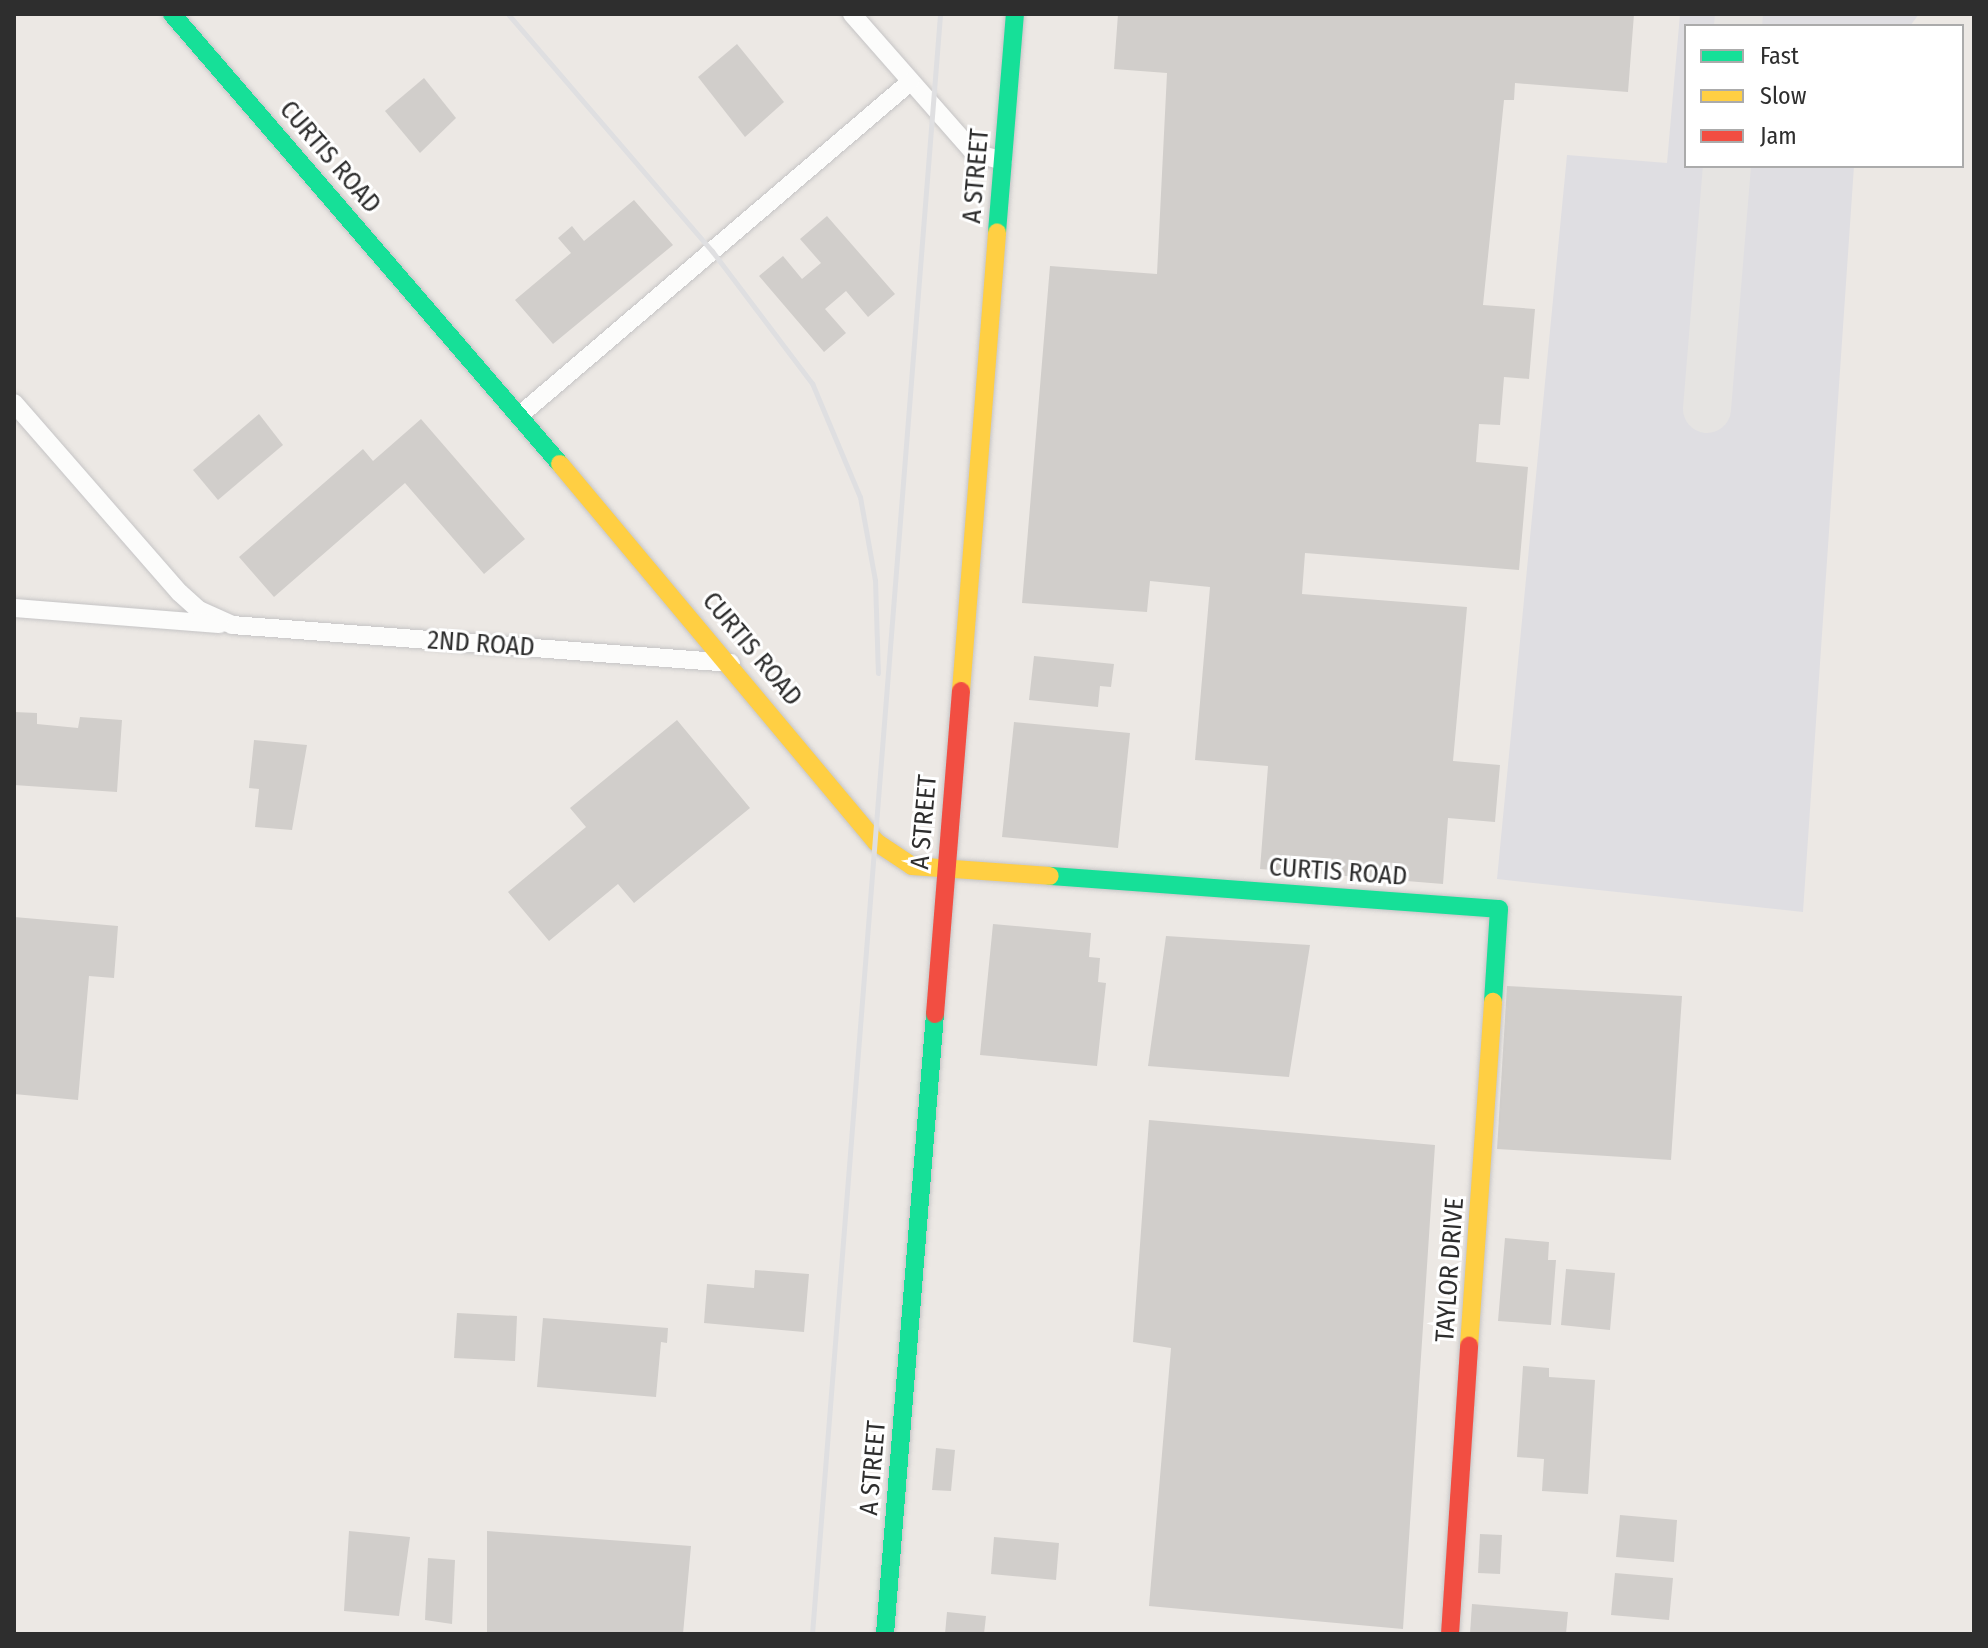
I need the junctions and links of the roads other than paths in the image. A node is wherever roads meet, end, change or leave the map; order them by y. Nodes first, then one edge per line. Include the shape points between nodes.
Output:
1 (172, 14) edge
2 (852, 14) edge
3 (1015, 14) edge
4 (910, 82) junction
5 (1003, 161) junction
6 (14, 403) edge
7 (520, 415) junction
8 (14, 608) edge
9 (232, 625) junction
10 (731, 663) junction
11 (947, 869) junction
12 (1499, 909) joint
13 (885, 1634) edge
14 (1450, 1634) edge

1 - 7 street, CURTIS ROAD
2 - 4 street
3 - 5 street, A STREET
4 - 5 street via 974,153
4 - 7 street
5 - 11 street, A STREET
6 - 9 street, 2ND ROAD via 180,593 199,610
7 - 10 street, CURTIS ROAD
8 - 9 street, 2ND ROAD
9 - 10 street, 2ND ROAD
10 - 11 street, CURTIS ROAD via 876,842 912,866
11 - 12 street, CURTIS ROAD
11 - 13 street, A STREET
12 - 14 street, TAYLOR DRIVE

